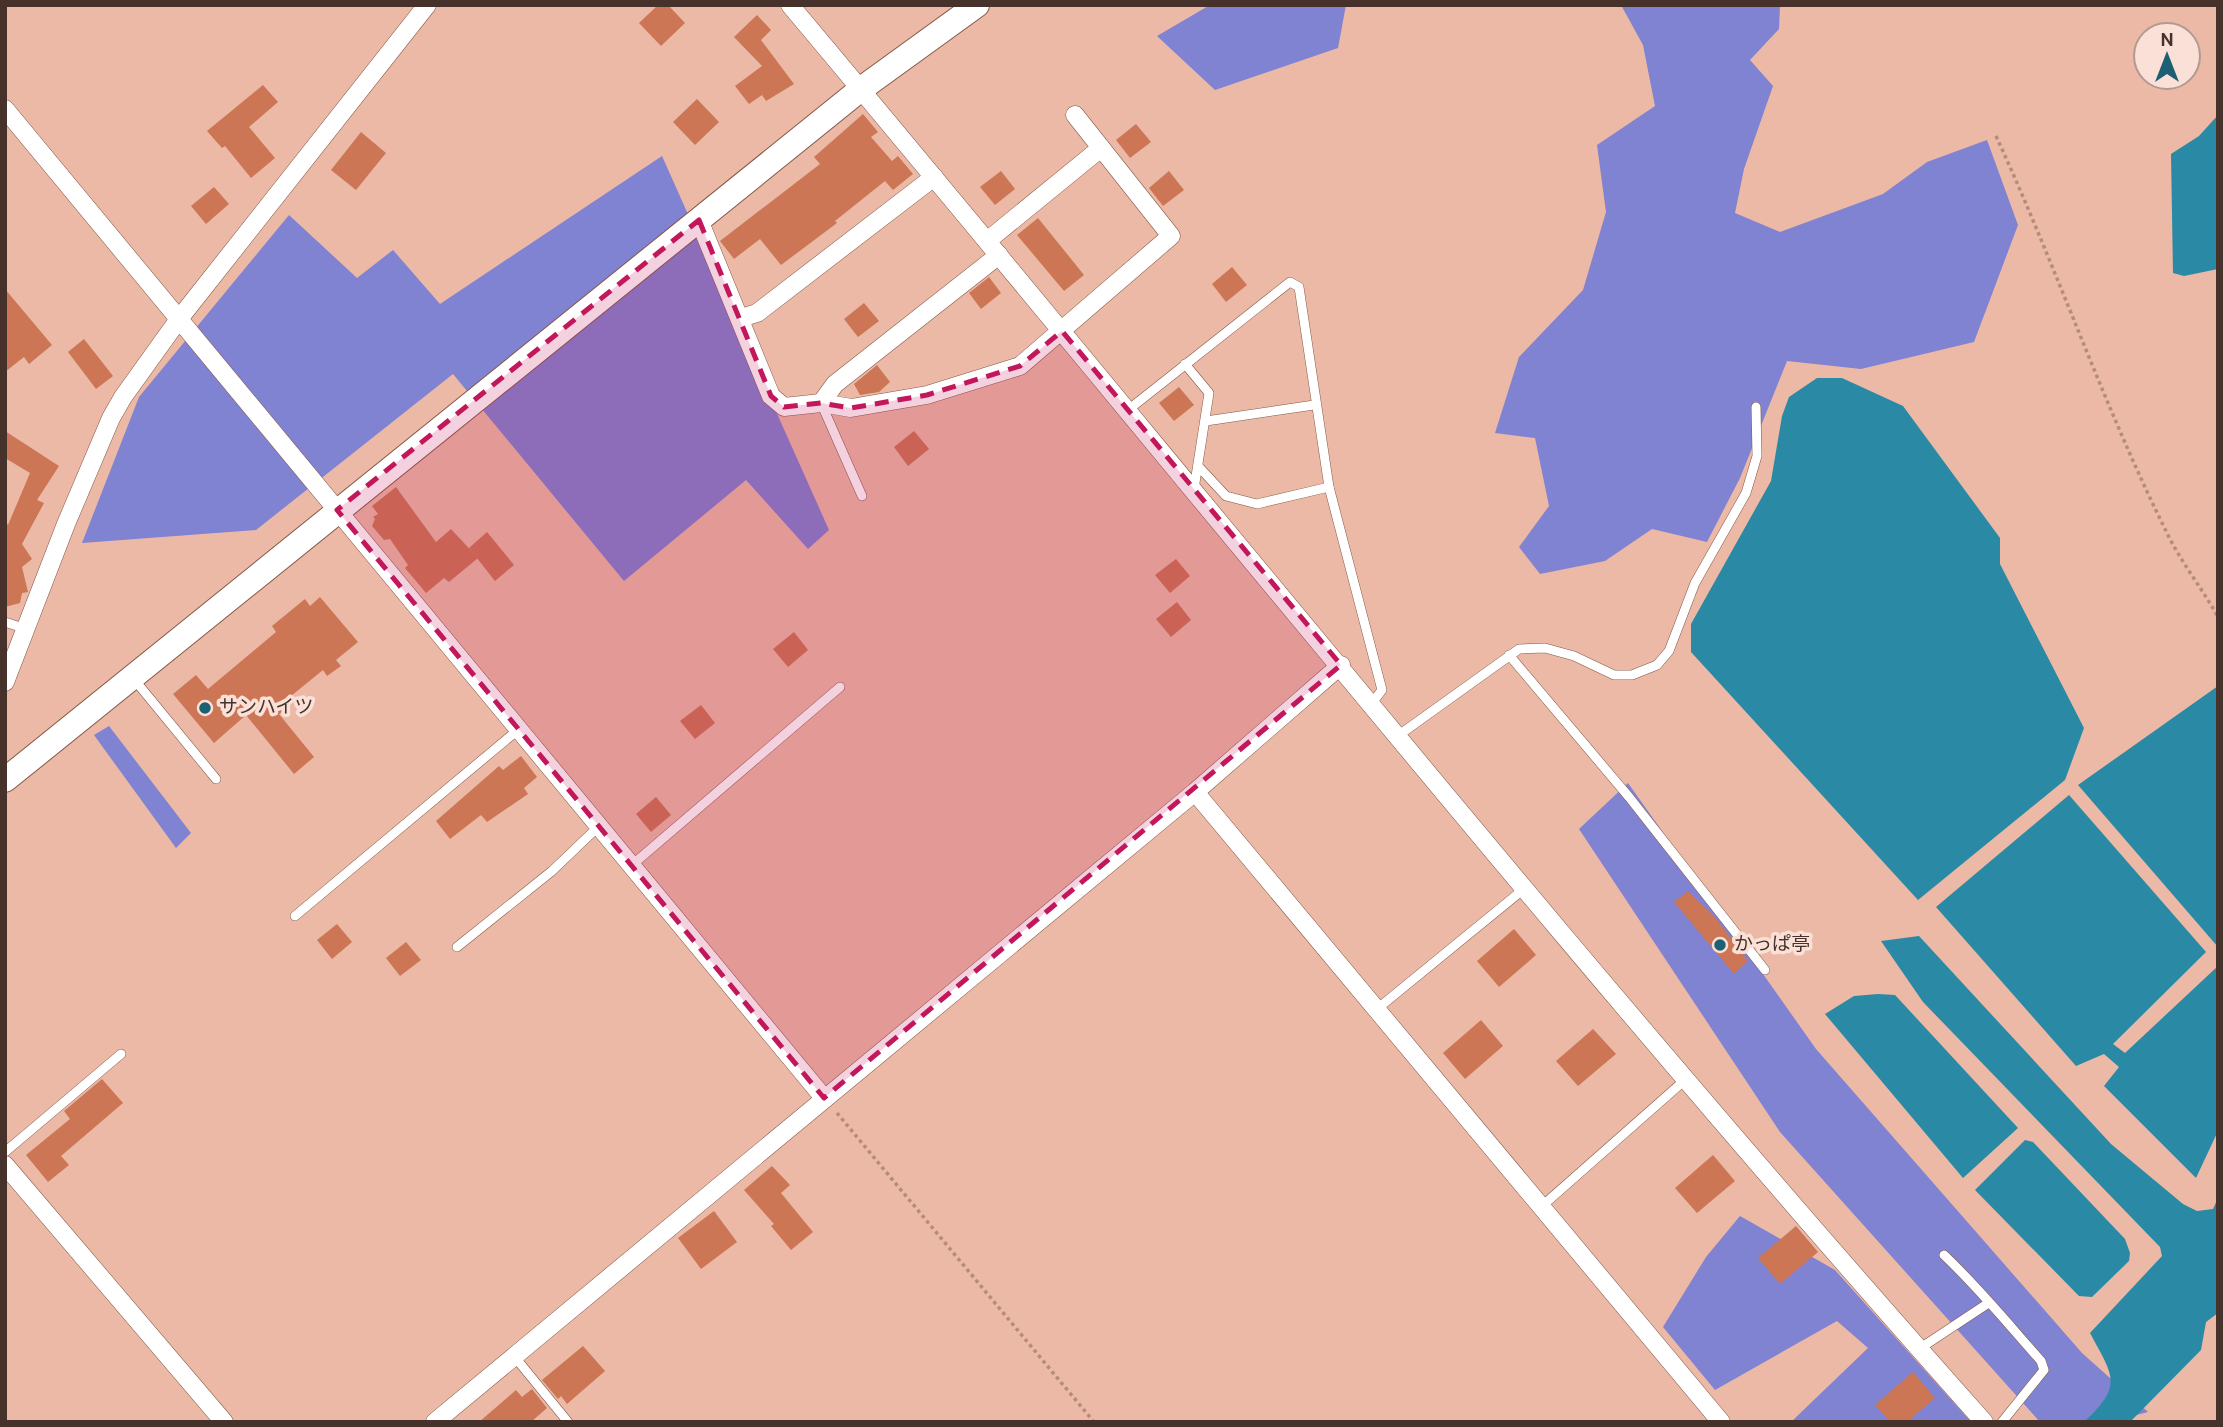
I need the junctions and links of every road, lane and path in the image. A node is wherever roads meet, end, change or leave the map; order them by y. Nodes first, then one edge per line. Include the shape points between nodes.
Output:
1 (427, 5) edge
2 (790, 5) edge
3 (977, 5) edge
4 (861, 89) junction
5 (5, 109) edge
6 (1075, 115) dead end
7 (1996, 136) dead end
8 (1101, 148) junction
9 (934, 177) junction
10 (699, 220) junction
11 (993, 248) junction
12 (179, 318) junction
13 (741, 318) junction
14 (1062, 331) junction
15 (1185, 364) junction
16 (821, 403) junction
17 (1314, 405) junction
18 (1756, 407) dead end
19 (1128, 410) junction
20 (1206, 421) junction
21 (1198, 466) junction
22 (1329, 487) junction
23 (1194, 489) junction
24 (862, 496) dead end
25 (337, 510) junction
26 (2218, 617) edge
27 (5, 622) edge
28 (26, 629) junction
29 (1509, 655) junction
30 (1341, 666) junction
31 (132, 677) junction
32 (5, 682) edge
33 (840, 687) dead end
34 (1372, 704) junction
35 (519, 729) junction
36 (1399, 736) junction
37 (216, 779) dead end
38 (5, 780) edge
39 (1195, 792) junction
40 (600, 826) junction
41 (632, 865) junction
42 (1525, 888) junction
43 (295, 916) dead end
44 (457, 947) dead end
45 (1765, 970) dead end
46 (1377, 1009) junction
47 (121, 1054) dead end
48 (1686, 1079) junction
49 (824, 1098) junction
50 (5, 1152) edge
51 (5, 1165) edge
52 (1542, 1206) junction
53 (1944, 1255) dead end
54 (1987, 1304) junction
55 (1919, 1349) junction
56 (514, 1356) junction
57 (224, 1422) edge
58 (435, 1422) edge
59 (568, 1422) edge
60 (1094, 1422) edge
61 (1721, 1422) edge
62 (1984, 1422) edge
63 (2002, 1422) edge

1 - 12 street
2 - 4 street
3 - 4 street
4 - 9 street
4 - 10 street
5 - 12 street
6 - 8 street
7 - 26 path via 2042,235 2135,466 2167,534
8 - 11 street
8 - 14 street via 1171,236
9 - 11 street
9 - 13 street via 757,313
10 - 13 street
10 - 25 street
11 - 14 street
11 - 16 street via 835,384
12 - 25 street
12 - 28 street via 111,418
13 - 16 street via 771,396 784,407
14 - 16 street via 1020,366 927,395 851,408
14 - 19 street
15 - 17 lane via 1290,282 1299,287
15 - 19 lane
15 - 20 lane via 1209,393
16 - 24 lane
17 - 20 lane
17 - 22 lane
18 - 29 lane via 1757,456 1746,493 1695,583 1669,651 1657,665 1632,675 1614,675 1545,648 1519,649
19 - 23 street
20 - 21 lane
21 - 22 lane via 1226,496 1257,504
21 - 23 lane
22 - 34 lane via 1382,690
23 - 30 street
25 - 31 street
25 - 35 street
27 - 28 lane
28 - 32 street
29 - 36 lane
29 - 45 lane via 1629,797
30 - 34 street
30 - 39 street
31 - 37 lane
31 - 38 street
33 - 41 lane
34 - 36 street
35 - 40 street
35 - 43 lane
36 - 42 street
39 - 46 street
39 - 49 street
40 - 41 street
40 - 44 lane
41 - 49 street
42 - 46 lane
42 - 48 street
46 - 52 street
47 - 50 lane
48 - 52 lane
48 - 55 street
49 - 56 street
49 - 60 path
51 - 57 street
52 - 61 street
53 - 54 lane via 1976,1286
54 - 55 lane
54 - 63 lane via 2041,1361 2044,1370
55 - 62 street
56 - 58 street
56 - 59 lane

